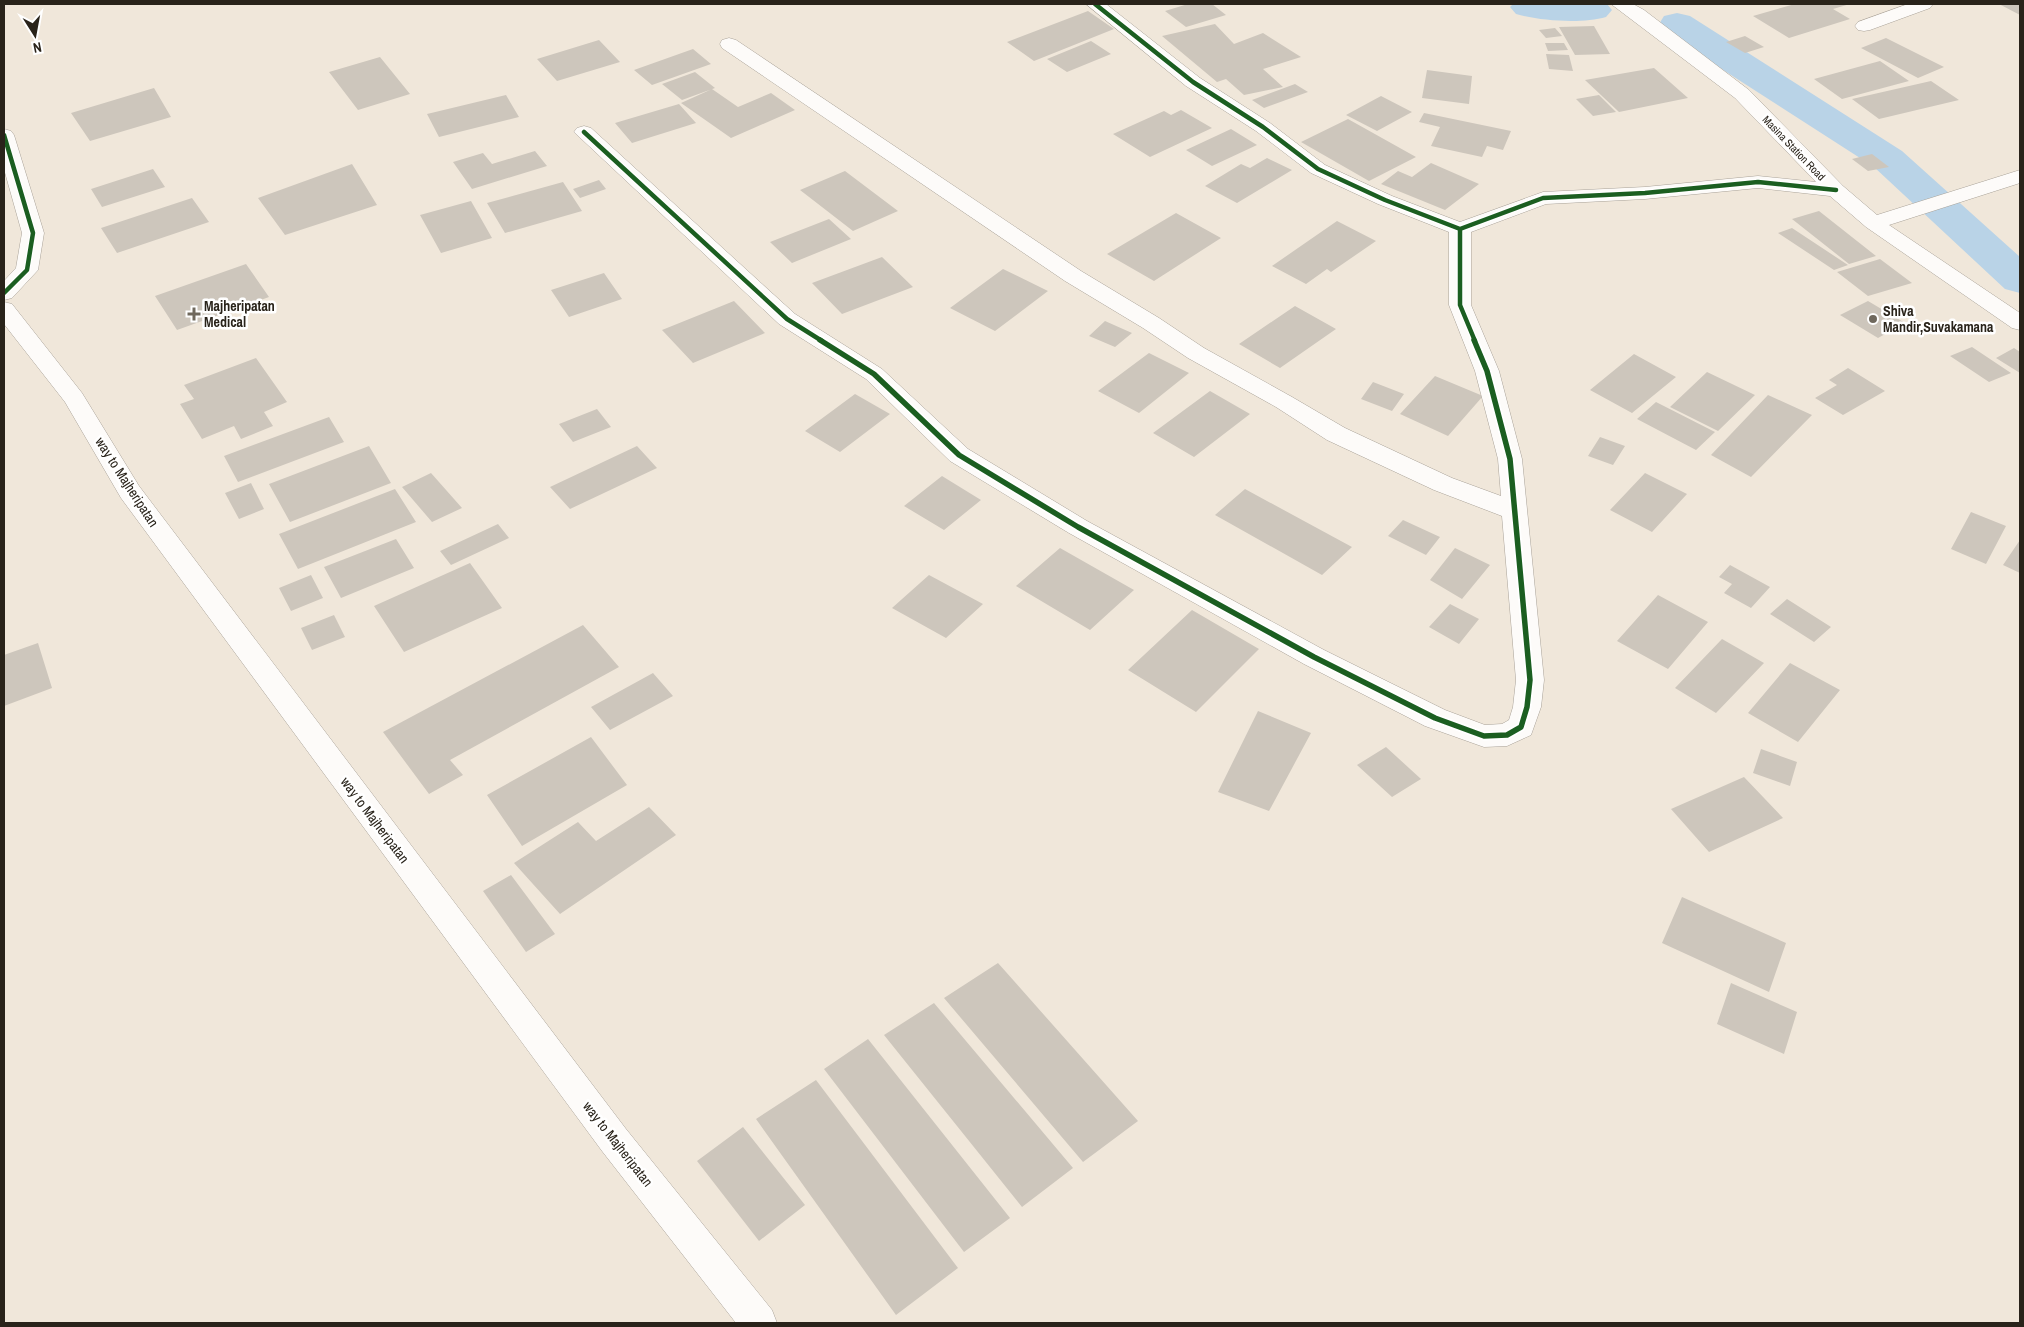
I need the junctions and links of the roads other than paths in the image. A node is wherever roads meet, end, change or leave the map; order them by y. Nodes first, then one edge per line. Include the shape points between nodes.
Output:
1 (1095, 4) edge
2 (1620, 4) edge
3 (1924, 4) edge
4 (1864, 26) dead end
5 (729, 44) dead end
6 (584, 132) dead end
7 (4, 135) edge
8 (2020, 176) edge
9 (1836, 190) junction
10 (1873, 223) junction
11 (1460, 229) junction
12 (4, 293) edge
13 (4, 309) edge
14 (2020, 323) edge
15 (1514, 511) junction
16 (759, 1323) edge

1 - 11 street via 1193,82 1263,127 1318,169
2 - 9 street, Masina Station Road via 1638,14 1742,94
3 - 4 street
5 - 15 street via 1073,276 1196,353 1336,434 1443,484
6 - 15 street via 787,319 874,374 958,456 1078,527 1314,656 1435,718 1484,736 1507,735 1521,727 1527,708 1530,680
7 - 12 street via 33,233 27,270
8 - 10 street
9 - 10 street, Masina Station Road
9 - 11 street via 1758,182 1645,193 1543,198
10 - 14 street, Masina Station Road
11 - 15 street via 1460,305 1487,371 1510,459
13 - 16 street, way to Majheripatan via 74,398 130,492 614,1140

